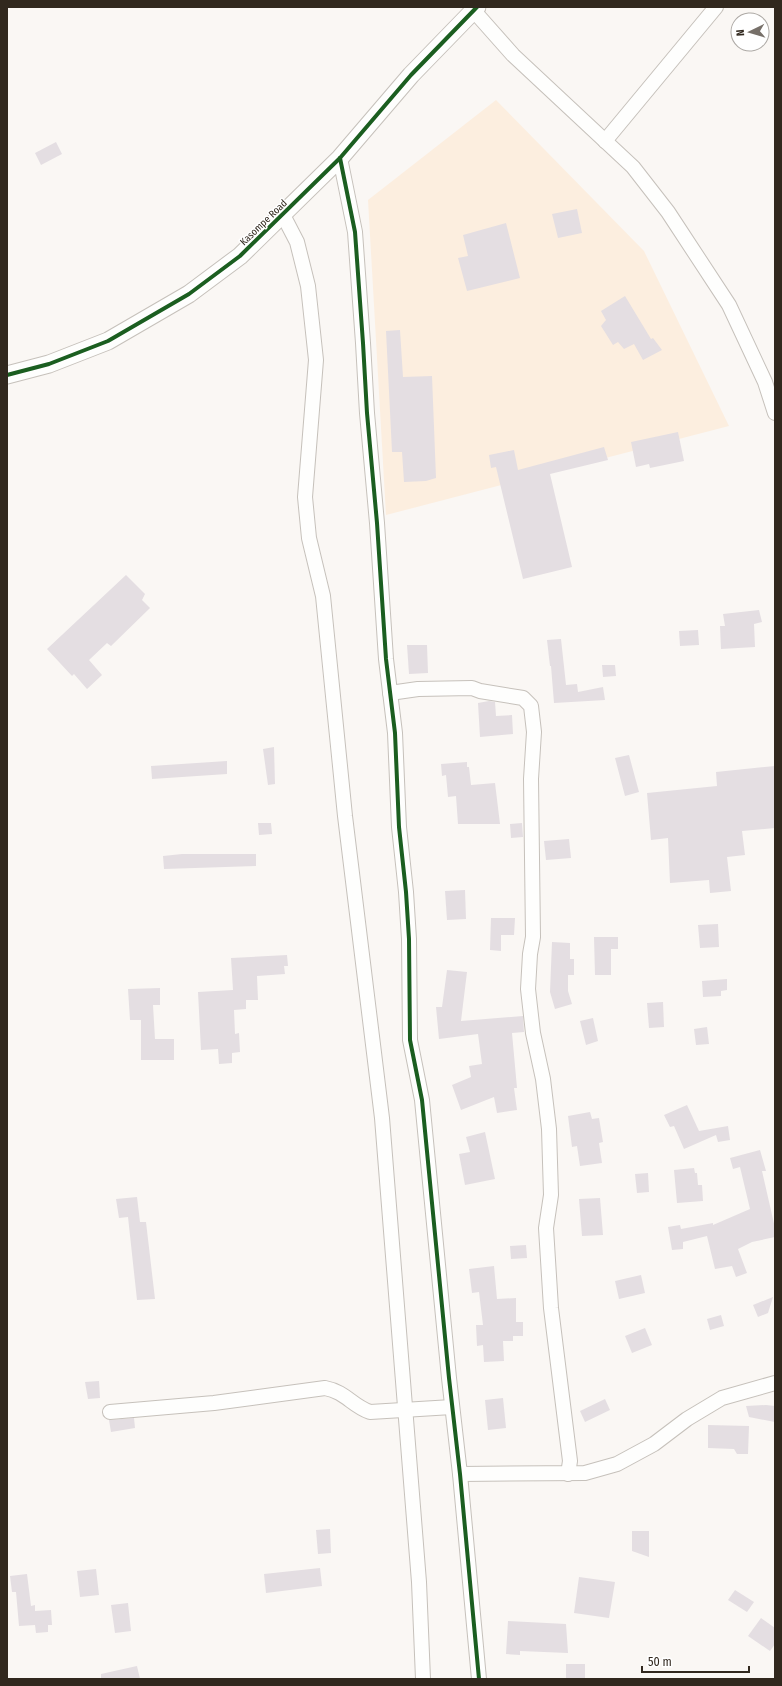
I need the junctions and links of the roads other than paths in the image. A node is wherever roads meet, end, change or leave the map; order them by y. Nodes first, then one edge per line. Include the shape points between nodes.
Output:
1 (716, 7) edge
2 (476, 9) edge
3 (605, 141) junction
4 (340, 158) junction
5 (283, 215) junction
6 (7, 375) edge
7 (775, 413) edge
8 (390, 693) junction
9 (775, 1383) edge
10 (452, 1407) junction
11 (406, 1410) junction
12 (110, 1412) dead end
13 (460, 1474) junction
14 (568, 1474) junction
15 (423, 1679) edge
16 (479, 1679) edge

1 - 3 street
2 - 3 street via 513,55
2 - 4 street, Kasompe Road via 411,75
3 - 7 street via 633,167 668,212 729,306 765,382
4 - 5 street, Kasompe Road
4 - 8 street via 355,232 366,413
5 - 6 street, Kasompe Road via 240,256 189,294 108,341 49,364
5 - 11 street via 297,242 303,264 313,330 316,360 305,497 309,538 323,596 382,1118
8 - 10 street via 407,900 410,1040 422,1100
8 - 14 street via 418,689 472,688 523,698 531,706 534,732 531,778 533,937 528,989 549,1129 551,1195 546,1228 552,1315 570,1461
9 - 14 street via 722,1398 687,1419 654,1444 617,1464 585,1474
10 - 11 street
10 - 13 street
11 - 12 street via 370,1412 360,1409 343,1394 325,1388 214,1403
11 - 15 street via 419,1582
13 - 14 street
13 - 16 street

